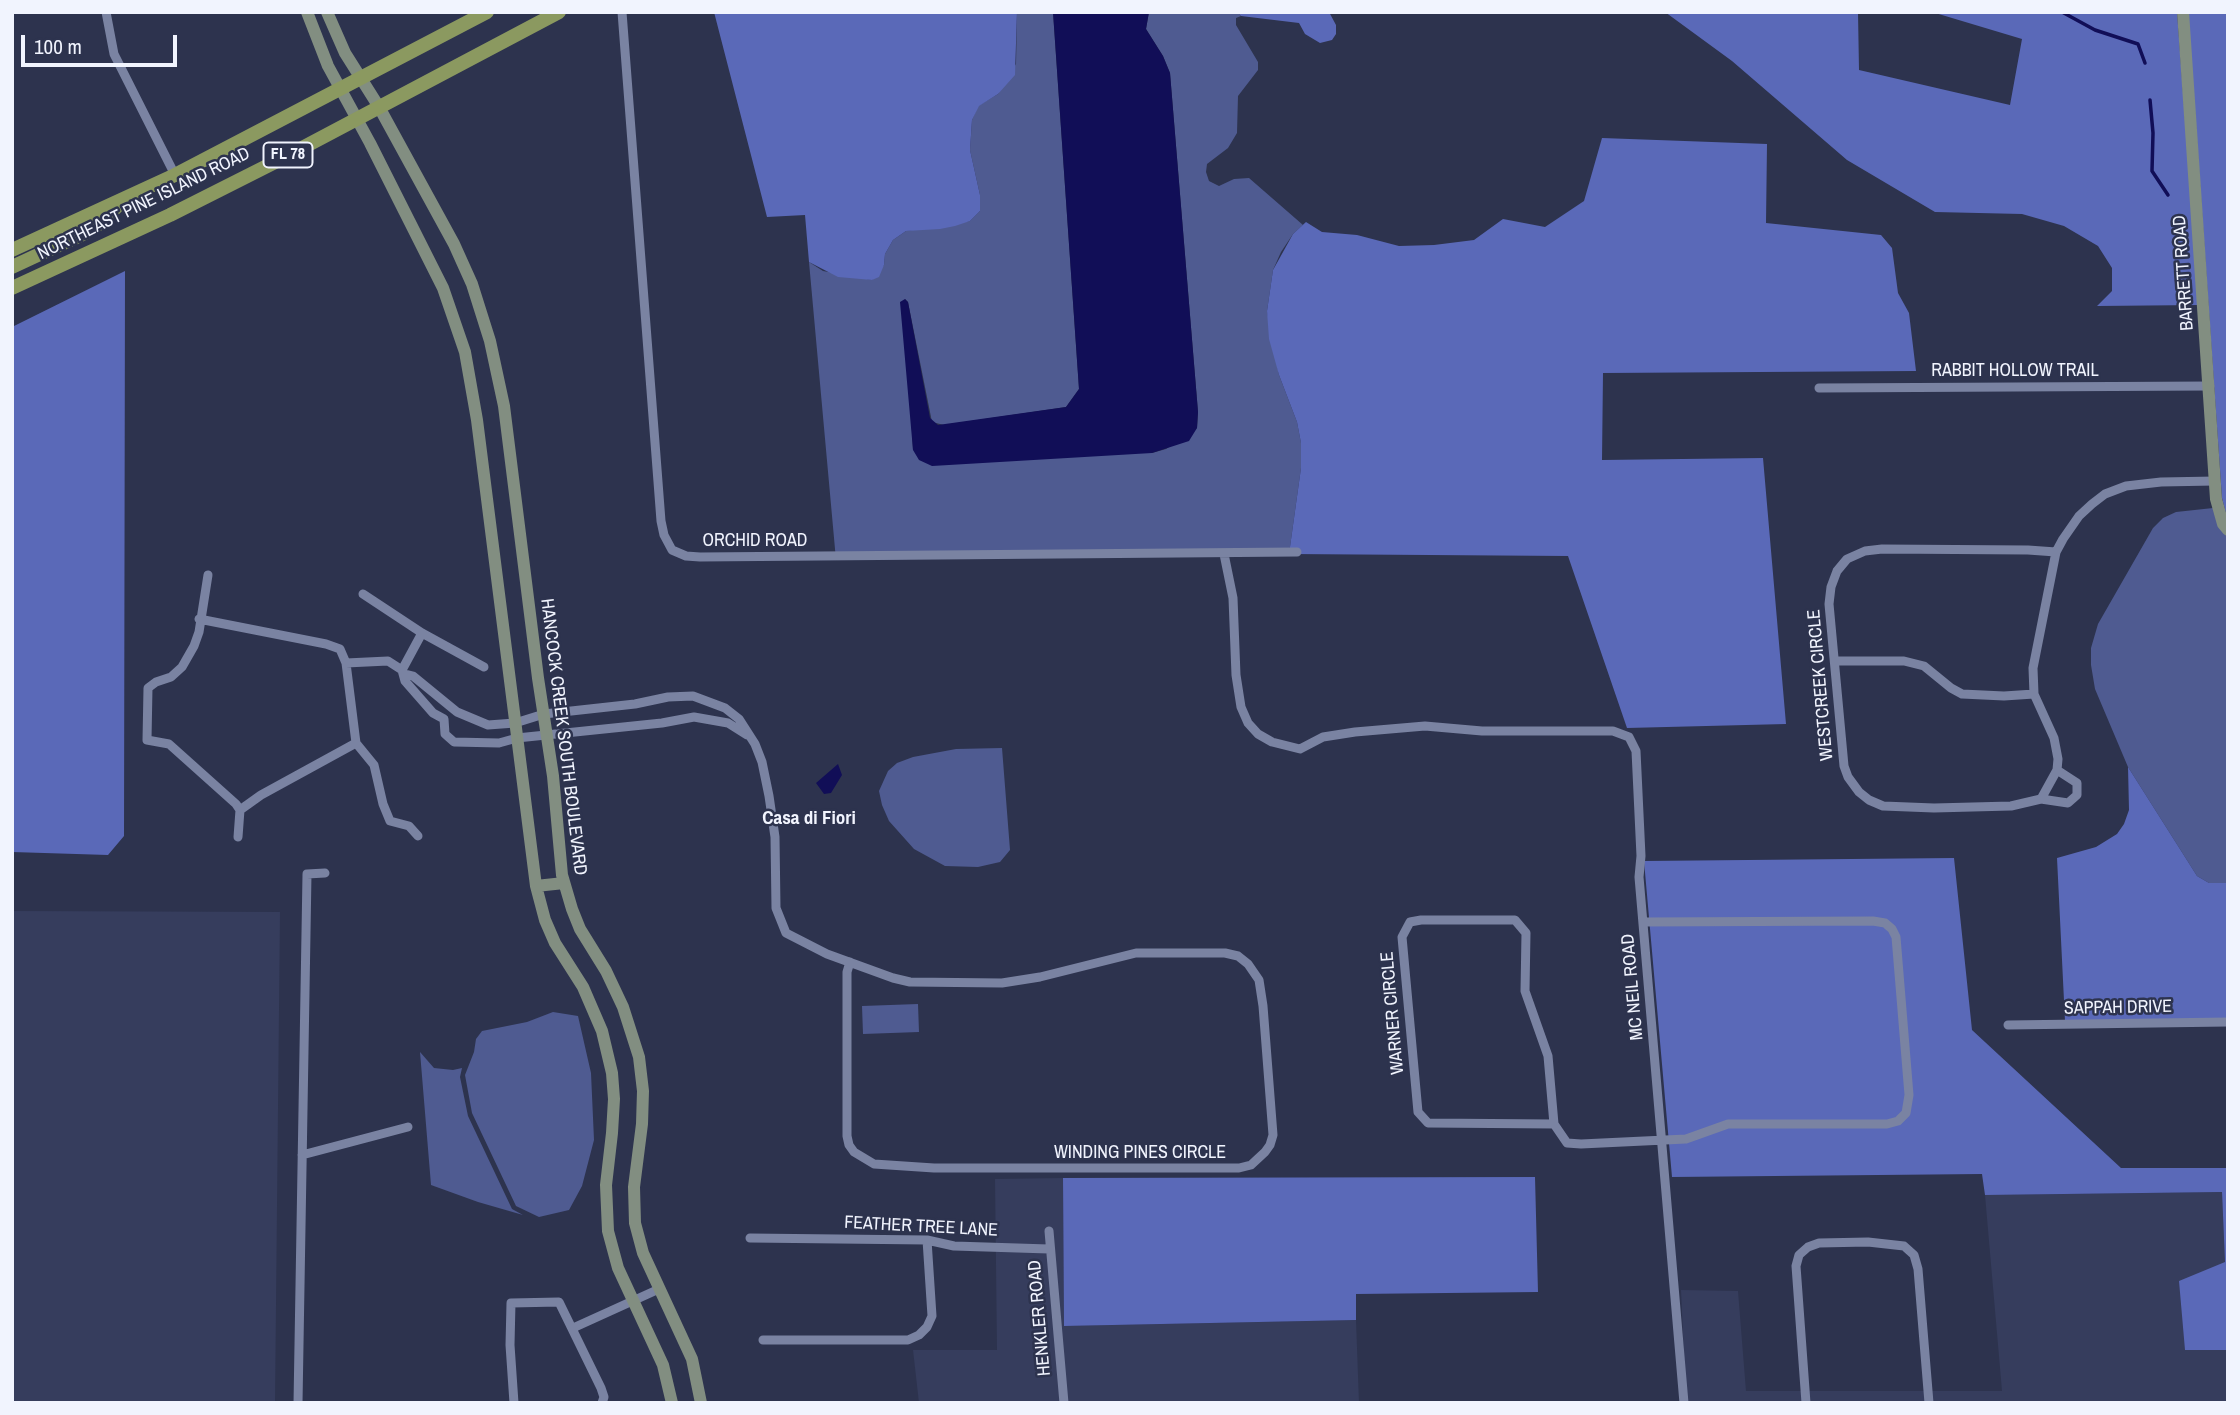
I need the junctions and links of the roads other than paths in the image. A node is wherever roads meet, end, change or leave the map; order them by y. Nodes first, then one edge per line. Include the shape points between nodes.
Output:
1 (106, 12) edge
2 (307, 12) edge
3 (327, 12) edge
4 (487, 12) edge
5 (622, 12) edge
6 (2183, 12) edge
7 (556, 13) edge
8 (362, 79) junction
9 (342, 89) junction
10 (379, 107) junction
11 (357, 119) junction
12 (175, 175) junction
13 (123, 199) junction
14 (12, 250) edge
15 (12, 267) edge
16 (12, 288) edge
17 (2210, 386) junction
18 (1819, 388) dead end
19 (2215, 481) junction
20 (2228, 530) edge
21 (1297, 552) dead end
22 (2056, 552) junction
23 (1223, 554) junction
24 (208, 575) dead end
25 (363, 594) dead end
26 (199, 619) junction
27 (422, 634) junction
28 (1835, 662) junction
29 (346, 663) junction
30 (484, 667) dead end
31 (403, 672) junction
32 (2034, 694) junction
33 (544, 714) junction
34 (515, 723) junction
35 (548, 736) junction
36 (517, 738) junction
37 (356, 743) junction
38 (755, 744) junction
39 (2057, 770) junction
40 (2041, 799) junction
41 (240, 810) junction
42 (418, 836) dead end
43 (238, 837) dead end
44 (326, 873) dead end
45 (564, 883) junction
46 (536, 886) junction
47 (1643, 922) junction
48 (850, 962) junction
49 (2228, 1022) edge
50 (2008, 1025) dead end
51 (1554, 1124) junction
52 (408, 1127) dead end
53 (1662, 1140) junction
54 (302, 1155) junction
55 (1049, 1231) dead end
56 (750, 1238) dead end
57 (927, 1240) junction
58 (1049, 1248) junction
59 (659, 1289) junction
60 (633, 1301) junction
61 (573, 1328) junction
62 (763, 1340) dead end
63 (298, 1403) edge
64 (514, 1403) edge
65 (602, 1403) edge
66 (672, 1403) edge
67 (701, 1403) edge
68 (1063, 1403) edge
69 (1684, 1403) edge
70 (1806, 1403) edge
71 (1929, 1403) edge

1 - 12 street via 114,54
2 - 9 street
3 - 8 street, HANCOCK CREEK SOUTH BOULEVARD
4 - 8 main road, NORTHEAST PINE ISLAND ROAD / FL 78
5 - 23 street, ORCHID ROAD via 661,521 672,550 701,557
6 - 17 street, BARRETT ROAD
7 - 10 main road, NORTHEAST PINE ISLAND ROAD / FL 78
8 - 9 main road, NORTHEAST PINE ISLAND ROAD / FL 78
8 - 10 street, HANCOCK CREEK SOUTH BOULEVARD
9 - 11 street
9 - 12 main road, NORTHEAST PINE ISLAND ROAD / FL 78
10 - 11 main road, NORTHEAST PINE ISLAND ROAD / FL 78
10 - 33 street, HANCOCK CREEK SOUTH BOULEVARD via 464,264 490,341 504,406
11 - 16 main road, NORTHEAST PINE ISLAND ROAD / FL 78 via 178,211
11 - 34 street via 443,288 465,352
12 - 13 main road, NORTHEAST PINE ISLAND ROAD / FL 78
13 - 14 main road, NORTHEAST PINE ISLAND ROAD / FL 78
13 - 15 main road via 85,233
17 - 18 street, RABBIT HOLLOW TRAIL
17 - 19 street, BARRETT ROAD
19 - 20 street, BARRETT ROAD via 2219,512
19 - 22 street via 2139,483 2105,494 2079,516
21 - 23 street, ORCHID ROAD
22 - 28 street, WESTCREEK CIRCLE via 1882,549 1847,559 1830,587
22 - 32 street via 2035,656
23 - 47 street, MC NEIL ROAD via 1233,598 1241,707 1248,723 1272,742 1300,749 1323,737 1425,726 1613,731 1629,737 1636,751
24 - 26 street
25 - 27 street
26 - 29 street via 333,646 340,649
26 - 41 street via 194,646 181,667 148,688 147,740 169,744
27 - 30 street
27 - 31 street
28 - 32 street via 1904,661 1924,666 1962,694
28 - 40 street, WESTCREEK CIRCLE via 1844,766 1869,800 1883,806 1934,808 2011,806
29 - 31 street via 388,662
29 - 37 street
31 - 34 street, WINDING PINES CIRCLE via 457,712 488,725
31 - 36 street via 405,681 444,719 445,734 454,742 499,743
32 - 39 street via 2054,738
33 - 34 street, WINDING PINES CIRCLE
33 - 35 street, HANCOCK CREEK SOUTH BOULEVARD
33 - 38 street, WINDING PINES CIRCLE via 692,696 715,703 739,719
34 - 36 street
35 - 36 street
35 - 38 street via 694,717 728,723
35 - 45 street, HANCOCK CREEK SOUTH BOULEVARD
36 - 46 street
37 - 41 street
37 - 42 street via 374,765 390,821 409,827
38 - 48 street, WINDING PINES CIRCLE via 772,813 776,908 781,925 795,939
39 - 40 street
39 - 40 street, WESTCREEK CIRCLE via 2077,783 2077,795 2068,803
41 - 43 street
44 - 54 street via 307,874
45 - 46 street
45 - 59 street, HANCOCK CREEK SOUTH BOULEVARD via 580,929 623,1007 639,1057 643,1091 635,1223
46 - 60 street via 555,943 602,1031 614,1114 606,1185 608,1231
47 - 53 street, MC NEIL ROAD
47 - 53 street via 1873,921 1885,923 1896,937 1909,1095 1906,1113 1898,1121 1728,1124 1696,1137
48 - 48 street, WINDING PINES CIRCLE via 910,982 1002,983 1136,953 1238,957 1259,980 1273,1135 1270,1145 1251,1165 1239,1168 874,1164 854,1152 847,1136
49 - 50 street, SAPPAH DRIVE
51 - 51 street, WARNER CIRCLE via 1548,1056 1525,990 1526,933 1514,920 1410,922 1402,936 1418,1112 1428,1123
51 - 53 street via 1567,1143
52 - 54 street
53 - 69 street, MC NEIL ROAD
54 - 63 street
55 - 58 street, HENKLER ROAD
56 - 57 street, FEATHER TREE LANE
57 - 58 street, FEATHER TREE LANE via 954,1246
57 - 62 street via 932,1316 919,1335 908,1340
58 - 68 street, HENKLER ROAD
59 - 60 street
59 - 67 street, HANCOCK CREEK SOUTH BOULEVARD via 692,1359
60 - 61 street
60 - 66 street via 669,1380
61 - 64 street via 559,1302 511,1303
61 - 65 street via 601,1388
70 - 71 street via 1796,1266 1799,1255 1819,1243 1868,1242 1904,1246 1914,1255

